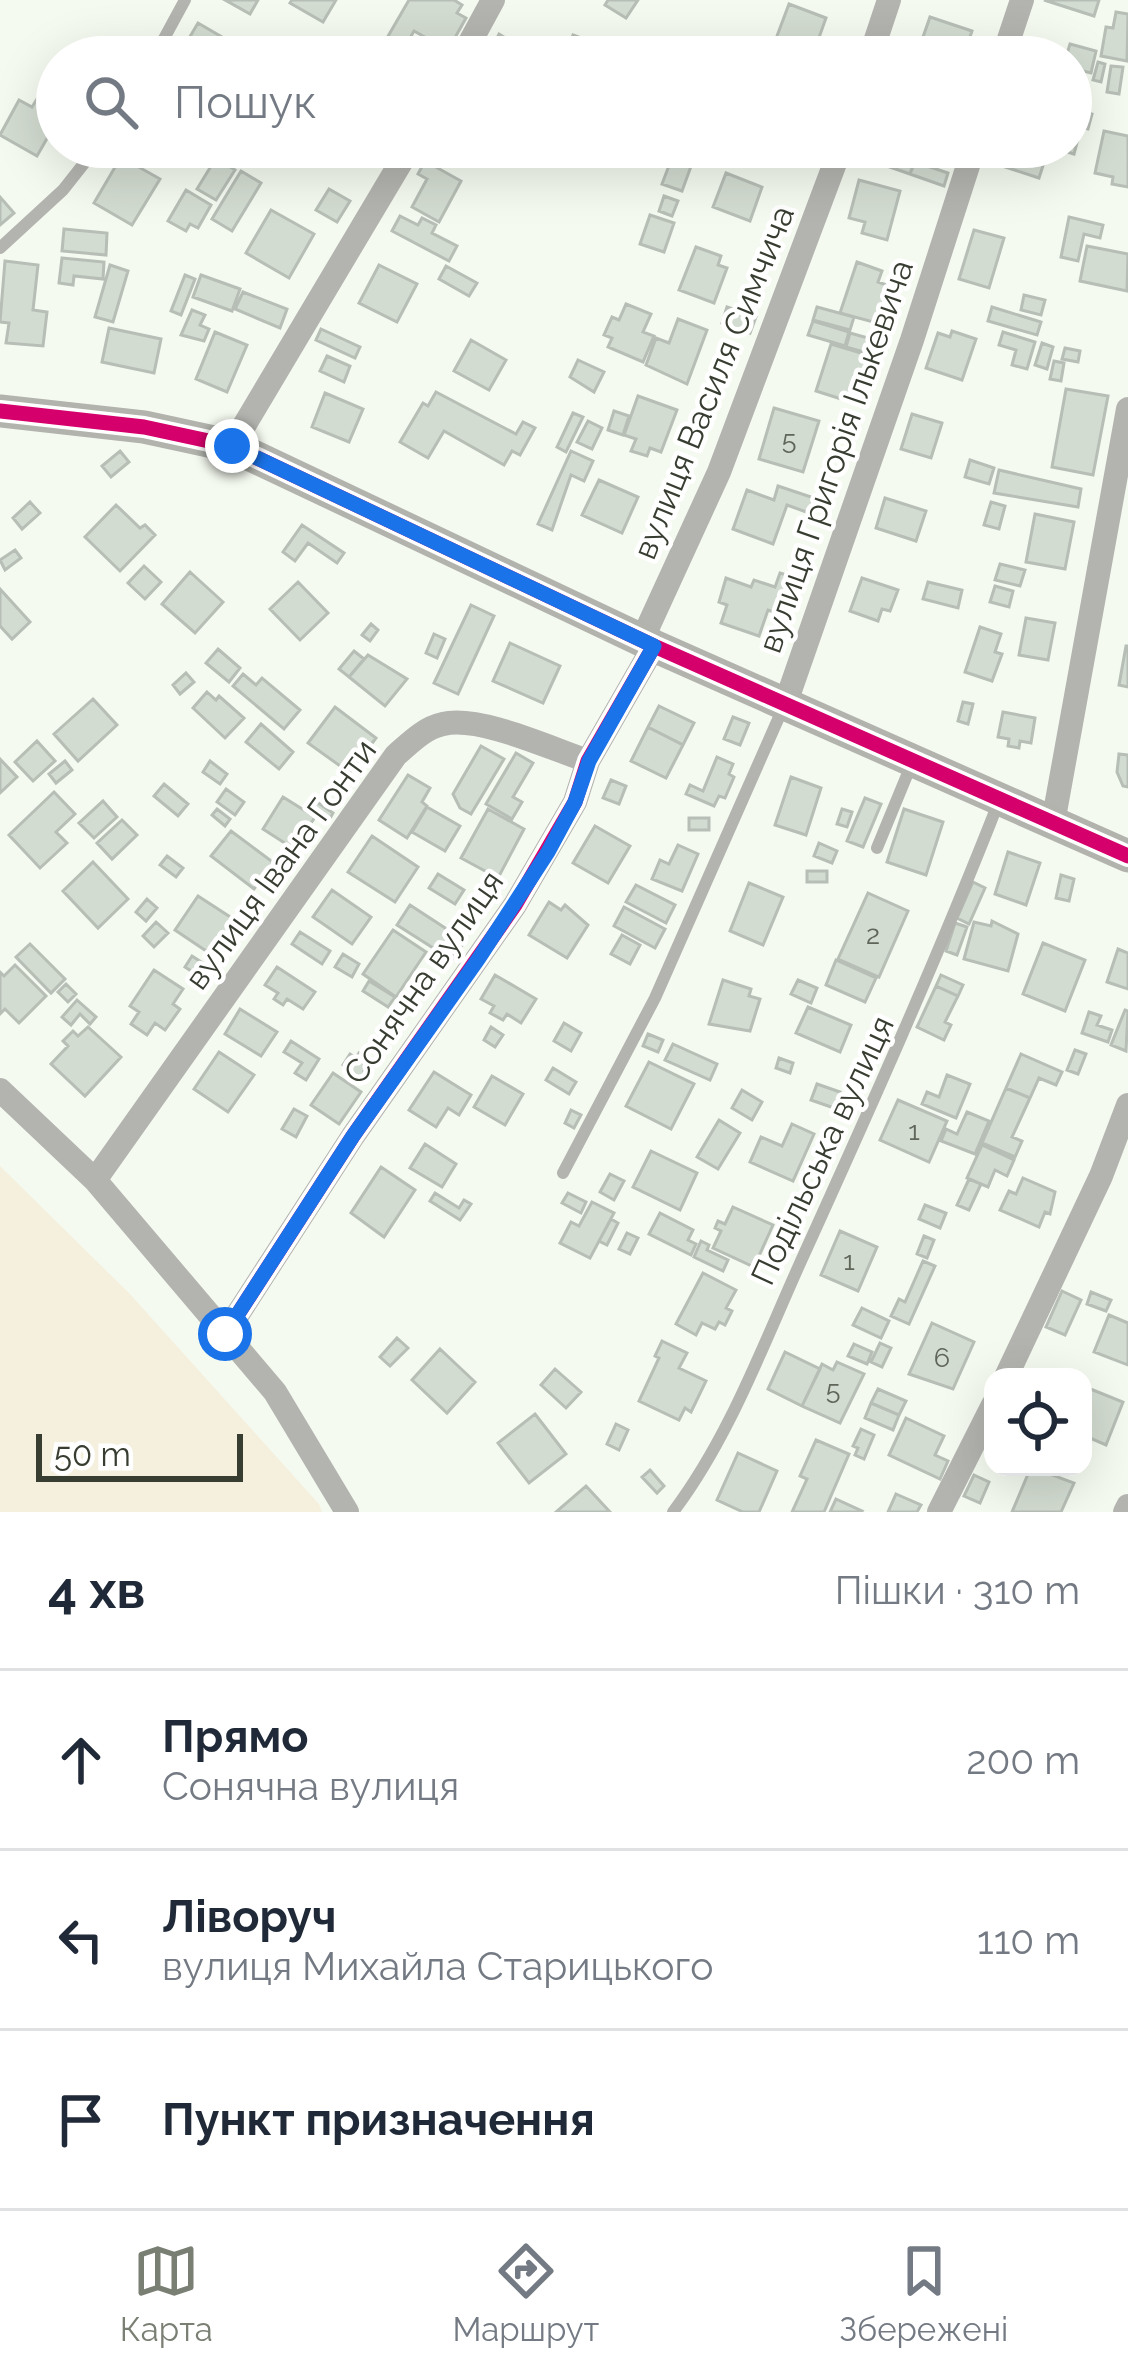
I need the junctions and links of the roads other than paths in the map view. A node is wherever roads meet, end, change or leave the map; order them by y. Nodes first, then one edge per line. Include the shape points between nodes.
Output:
1 (185, 0) edge
2 (494, 0) edge
3 (889, 0) edge
4 (1022, 0) edge
5 (165, 36) edge
6 (474, 36) edge
7 (877, 36) edge
8 (1011, 36) edge
9 (80, 168) edge
10 (397, 168) edge
11 (834, 168) edge
12 (967, 168) edge
13 (0, 248) edge
14 (1128, 409) edge
15 (0, 410) edge
16 (232, 446) junction
17 (648, 643) junction
18 (785, 705) junction
19 (589, 761) junction
20 (913, 761) junction
21 (999, 800) junction
22 (1053, 823) junction
23 (877, 848) dead end
24 (1128, 856) edge
25 (0, 1090) edge
26 (1128, 1105) edge
27 (562, 1173) dead end
28 (94, 1180) junction
29 (225, 1334) junction
30 (1010, 1368) edge
31 (984, 1423) edge
32 (347, 1512) edge
33 (673, 1512) edge
34 (939, 1512) edge

1 - 5 lane
2 - 6 street
3 - 7 street
4 - 8 street
9 - 13 lane
10 - 16 street
11 - 17 street, вулиця Василя Симчича
12 - 18 street, вулиця Григорія Ількевича
14 - 22 street
15 - 16 street
16 - 17 street
17 - 18 street
17 - 19 street, Сонячна вулиця
18 - 20 street
18 - 27 lane, вулиця Григорія Ількевича via 655,998
19 - 28 street, вулиця Івана Гонти via 460,723 410,743
19 - 29 street, Сонячна вулиця via 575,802 515,905
20 - 21 street
20 - 23 lane
21 - 22 street
21 - 33 lane, Подільська вулиця via 923,993 752,1369
22 - 24 street
25 - 28 street
26 - 30 street
28 - 29 street
29 - 32 street via 274,1392
31 - 34 street

